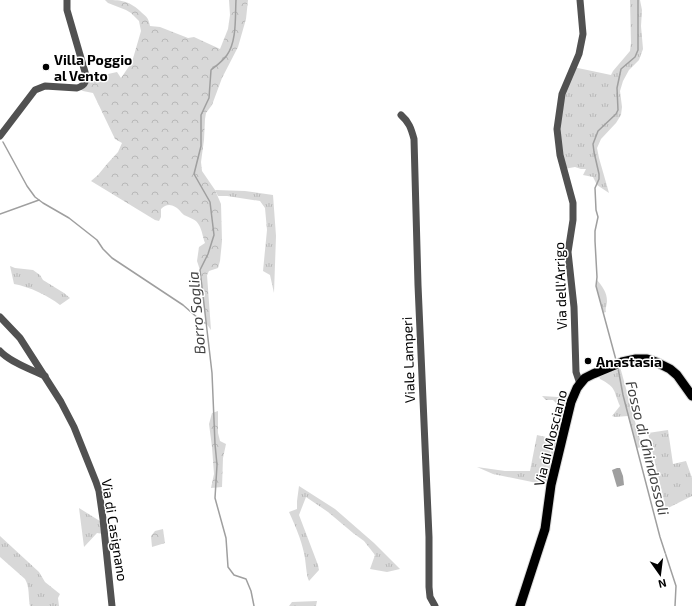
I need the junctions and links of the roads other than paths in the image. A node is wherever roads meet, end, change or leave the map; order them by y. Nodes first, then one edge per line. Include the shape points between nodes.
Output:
1 (67, 0) edge
2 (580, 0) edge
3 (401, 115) dead end
4 (0, 136) edge
5 (0, 318) edge
6 (0, 351) edge
7 (45, 376) junction
8 (580, 384) junction
9 (692, 396) edge
10 (112, 606) edge
11 (435, 606) edge
12 (520, 606) edge

1 - 4 street via 67,10 85,72 85,83 77,88 45,86 36,90
2 - 8 street, Via dell'Arrigo via 583,34 579,54 562,94 557,129 560,155 573,203 568,252 574,307 576,372
3 - 11 street, Viale Lamperi via 407,121 414,139 429,587 430,597
5 - 7 street, Via di Casignano via 20,338
6 - 7 street via 3,355
7 - 10 street, Via di Casignano via 74,427 99,491
8 - 9 main road, Via di Mosciano via 585,378 616,364 630,359 647,359 670,369
8 - 12 main road, Via di Mosciano via 571,402 551,485 545,529

